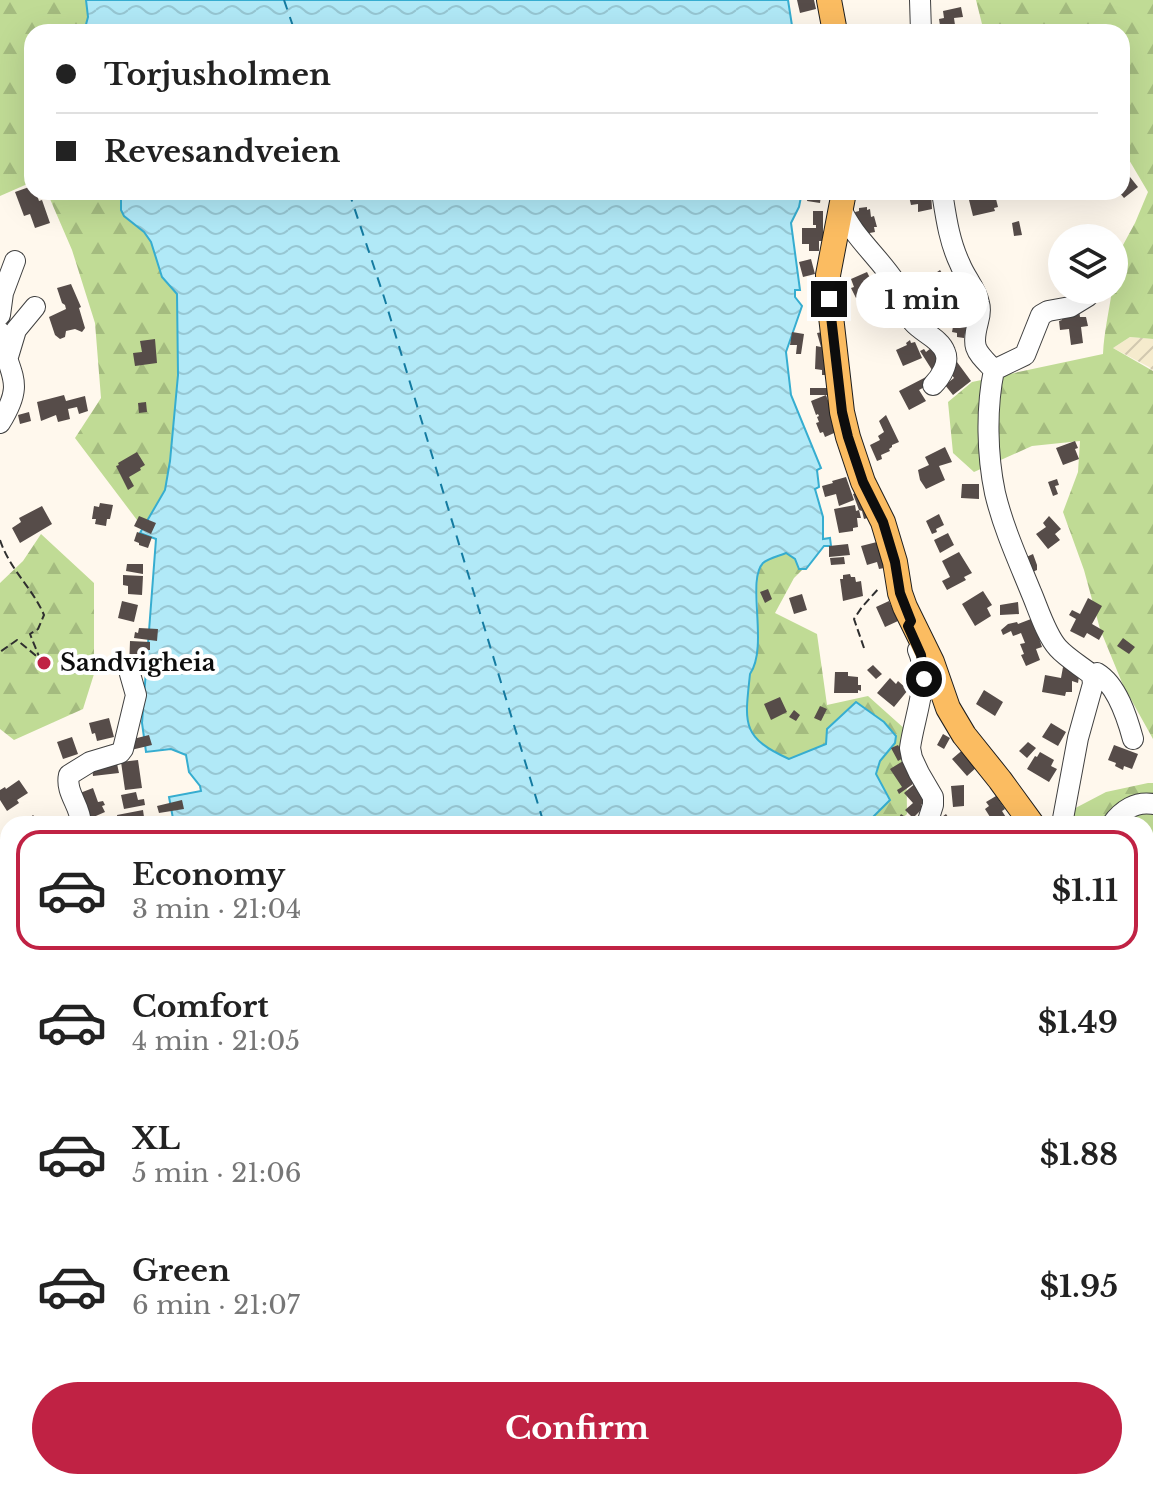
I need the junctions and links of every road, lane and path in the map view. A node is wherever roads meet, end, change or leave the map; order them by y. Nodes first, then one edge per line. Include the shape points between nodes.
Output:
1 (829, 0) edge
2 (920, 0) edge
3 (834, 24) edge
4 (921, 24) edge
5 (842, 200) edge
6 (842, 200) edge
7 (943, 200) edge
8 (15, 261) dead end
9 (1075, 304) edge
10 (35, 307) dead end
11 (0, 315) edge
12 (0, 332) edge
13 (7, 360) junction
14 (994, 370) junction
15 (933, 385) dead end
16 (0, 423) edge
17 (0, 540) edge
18 (897, 576) junction
19 (911, 621) junction
20 (864, 648) dead end
21 (0, 652) edge
22 (130, 674) dead end
23 (1092, 675) junction
24 (1133, 739) dead end
25 (1153, 804) edge
26 (81, 816) edge
27 (930, 816) edge
28 (1026, 816) edge
29 (1063, 816) edge
30 (1119, 816) edge

1 - 3 main road
2 - 4 street
5 - 15 street via 849,226 895,283 913,322 945,351 946,362
6 - 18 main road via 828,275 842,412
7 - 14 street via 951,242 980,308 974,342
8 - 11 street
9 - 14 street via 1041,315 1025,355
10 - 13 street via 16,330
12 - 13 street
13 - 16 street via 15,391
14 - 23 street via 988,421 996,496 1042,620 1056,646
17 - 21 path via 44,615 30,634 40,659 17,640
18 - 19 main road
18 - 20 path via 885,580 855,616
19 - 27 street via 908,626 921,655 924,679 910,748 933,797
19 - 28 main road via 955,722
22 - 26 street via 136,695 123,749 69,775 68,788
23 - 24 street via 1097,673 1111,687
23 - 29 street
25 - 30 street via 1136,804

